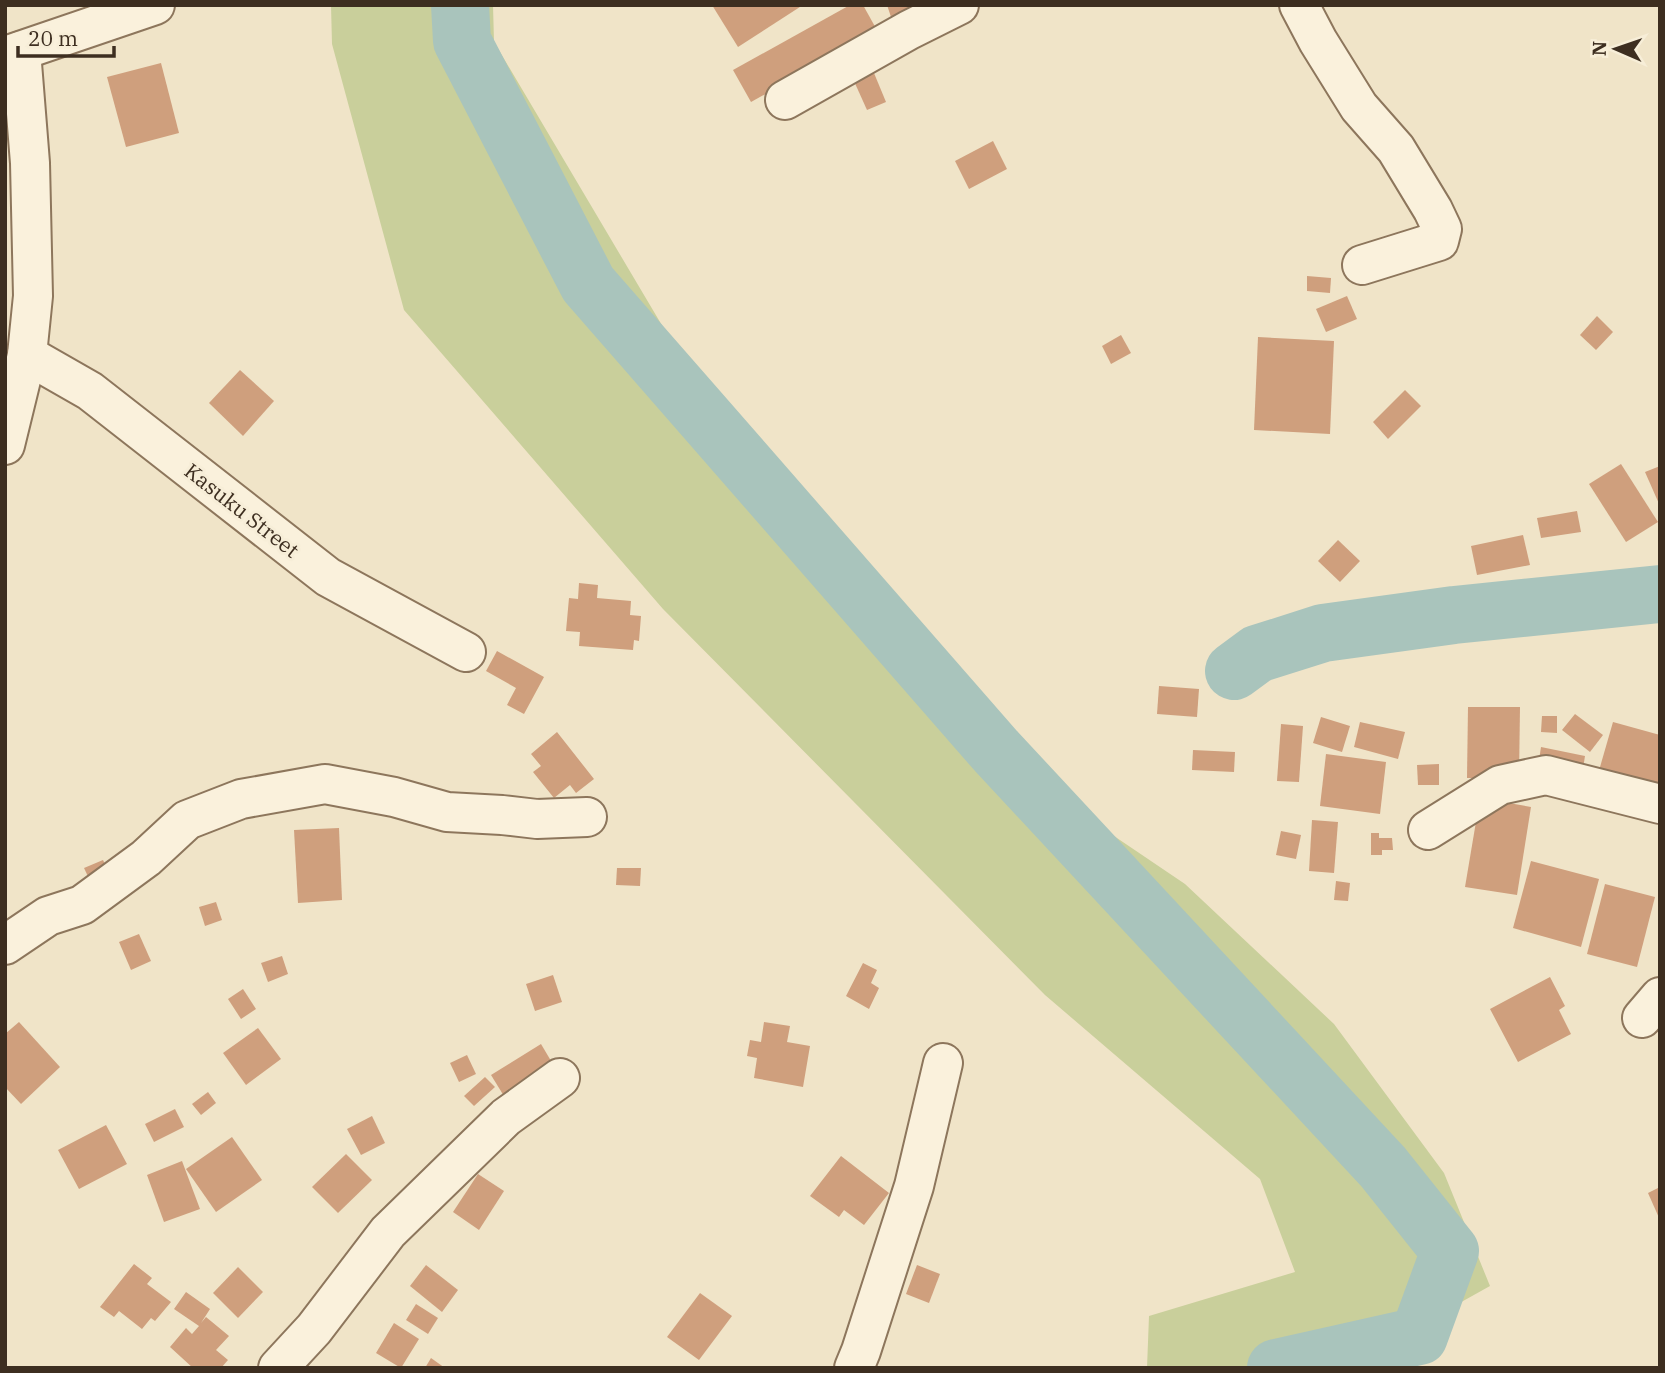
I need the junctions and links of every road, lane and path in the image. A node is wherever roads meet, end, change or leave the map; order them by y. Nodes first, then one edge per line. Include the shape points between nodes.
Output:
1 (155, 5) edge
2 (960, 5) edge
3 (1299, 5) edge
4 (13, 54) edge
5 (785, 100) dead end
6 (1363, 265) dead end
7 (27, 355) junction
8 (5, 444) edge
9 (466, 652) dead end
10 (1660, 804) edge
11 (587, 817) dead end
12 (1428, 830) dead end
13 (5, 945) edge
14 (943, 1063) dead end
15 (560, 1078) dead end
16 (278, 1368) edge
17 (854, 1368) edge

1 - 4 street
2 - 5 street
3 - 6 street via 1359,107 1396,149 1442,229 1438,241
4 - 7 street via 30,163 33,296
7 - 8 street
7 - 9 street, Kasuku Street via 90,391 328,577
10 - 12 street via 1546,775 1500,785
11 - 13 street via 537,819 447,812 325,784 241,799 187,820 146,858 82,905 48,916
14 - 17 street via 915,1186
15 - 16 street via 506,1117 388,1232

